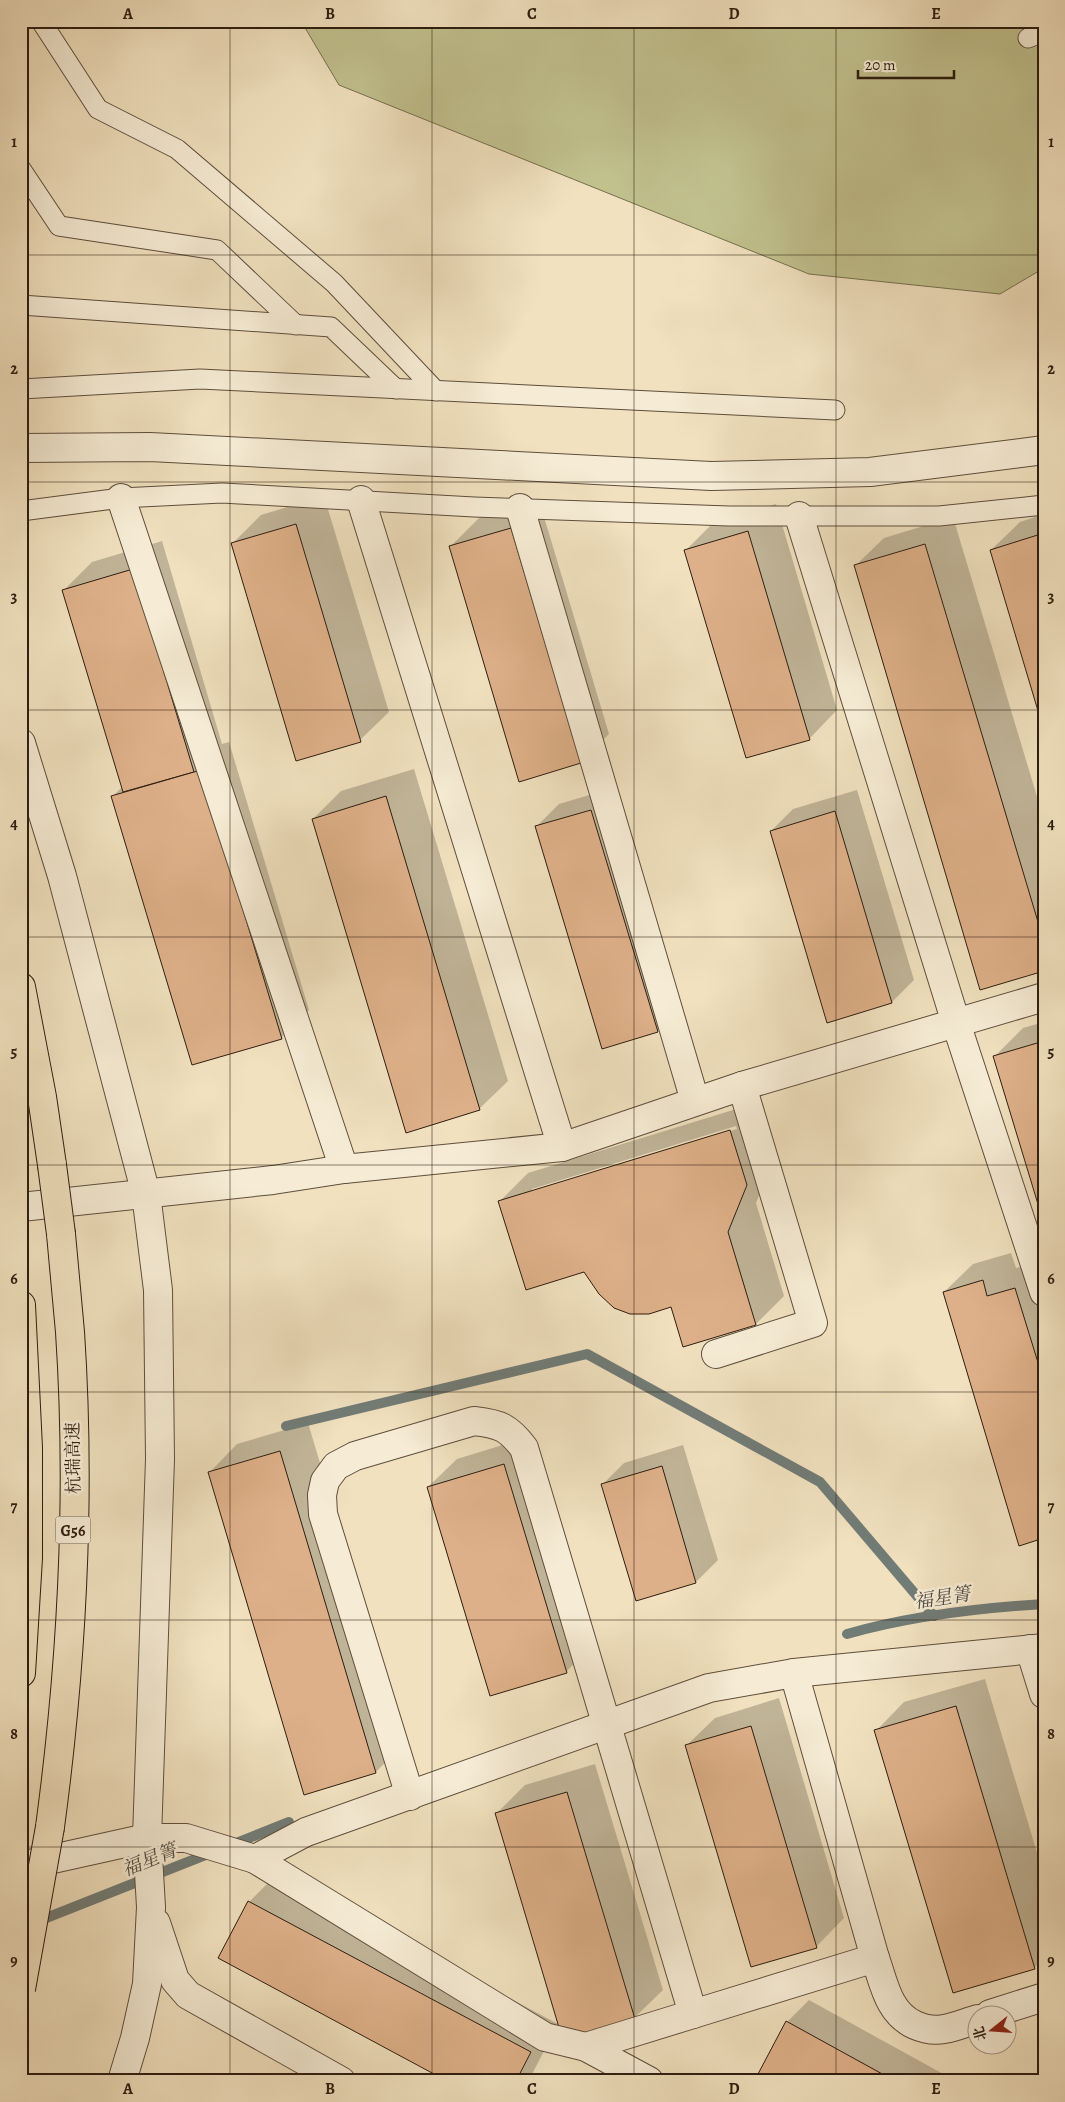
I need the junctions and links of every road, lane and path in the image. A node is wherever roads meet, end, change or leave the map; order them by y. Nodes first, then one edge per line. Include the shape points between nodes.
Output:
1 (41, 21) edge
2 (21, 169) edge
3 (21, 305) edge
4 (296, 324) junction
5 (21, 389) edge
6 (396, 389) junction
7 (436, 391) junction
8 (835, 410) dead end
9 (21, 448) edge
10 (1044, 450) edge
11 (121, 498) junction
12 (361, 500) junction
13 (1044, 505) edge
14 (520, 508) junction
15 (21, 511) edge
16 (799, 516) junction
17 (21, 743) edge
18 (21, 987) edge
19 (1044, 996) edge
20 (956, 1024) junction
21 (742, 1086) junction
22 (695, 1101) junction
23 (562, 1147) junction
24 (344, 1169) junction
25 (146, 1194) junction
26 (21, 1206) edge
27 (1044, 1292) edge
28 (21, 1305) edge
29 (716, 1354) dead end
30 (1037, 1649) edge
31 (21, 1673) edge
32 (794, 1673) junction
33 (1044, 1694) edge
34 (606, 1724) junction
35 (410, 1796) junction
36 (148, 1847) junction
37 (256, 1859) junction
38 (21, 1866) edge
39 (151, 1907) junction
40 (875, 1958) junction
41 (21, 1989) edge
42 (1044, 1997) edge
43 (1018, 2005) edge
44 (693, 2014) junction
45 (968, 2021) edge
46 (586, 2047) junction
47 (122, 2081) edge
48 (340, 2081) edge
49 (648, 2081) edge

1 - 7 lane via 98,109 177,149 334,283
2 - 4 lane via 59,226 217,250
3 - 4 lane
4 - 6 lane via 331,327
5 - 6 lane via 200,380
6 - 7 lane
7 - 8 lane
9 - 10 street via 150,447 711,476 870,472
11 - 12 lane via 222,493
11 - 15 lane
11 - 24 street
12 - 14 lane
12 - 23 street
13 - 16 lane via 939,516
14 - 16 lane
14 - 22 street
16 - 20 street
17 - 25 street via 62,876
18 - 41 highway, 杭瑞高速 / G56, bridge via 42,1097 61,1234 70,1332 74,1447 73,1560 67,1670 50,1827
19 - 20 street
20 - 21 street
20 - 27 street
21 - 22 street
21 - 29 street via 813,1323
22 - 23 street
23 - 24 street
24 - 25 street
25 - 26 street
25 - 36 street via 158,1290 160,1458
28 - 31 highway via 28,1448 28,1558
30 - 32 street
30 - 33 street
32 - 34 street via 709,1688
32 - 40 street
34 - 35 street
34 - 35 street via 524,1448 516,1438 506,1428 474,1421 355,1456 336,1466 325,1481 323,1514
34 - 44 street
35 - 37 street via 306,1832
36 - 37 street via 186,1838
36 - 38 street
36 - 39 street
37 - 46 street via 545,2037
39 - 47 street via 147,1984
39 - 48 street via 174,1980 188,1995
40 - 44 street
40 - 45 street via 889,1999 904,2020 933,2030
42 - 43 street
44 - 46 street
46 - 49 street

